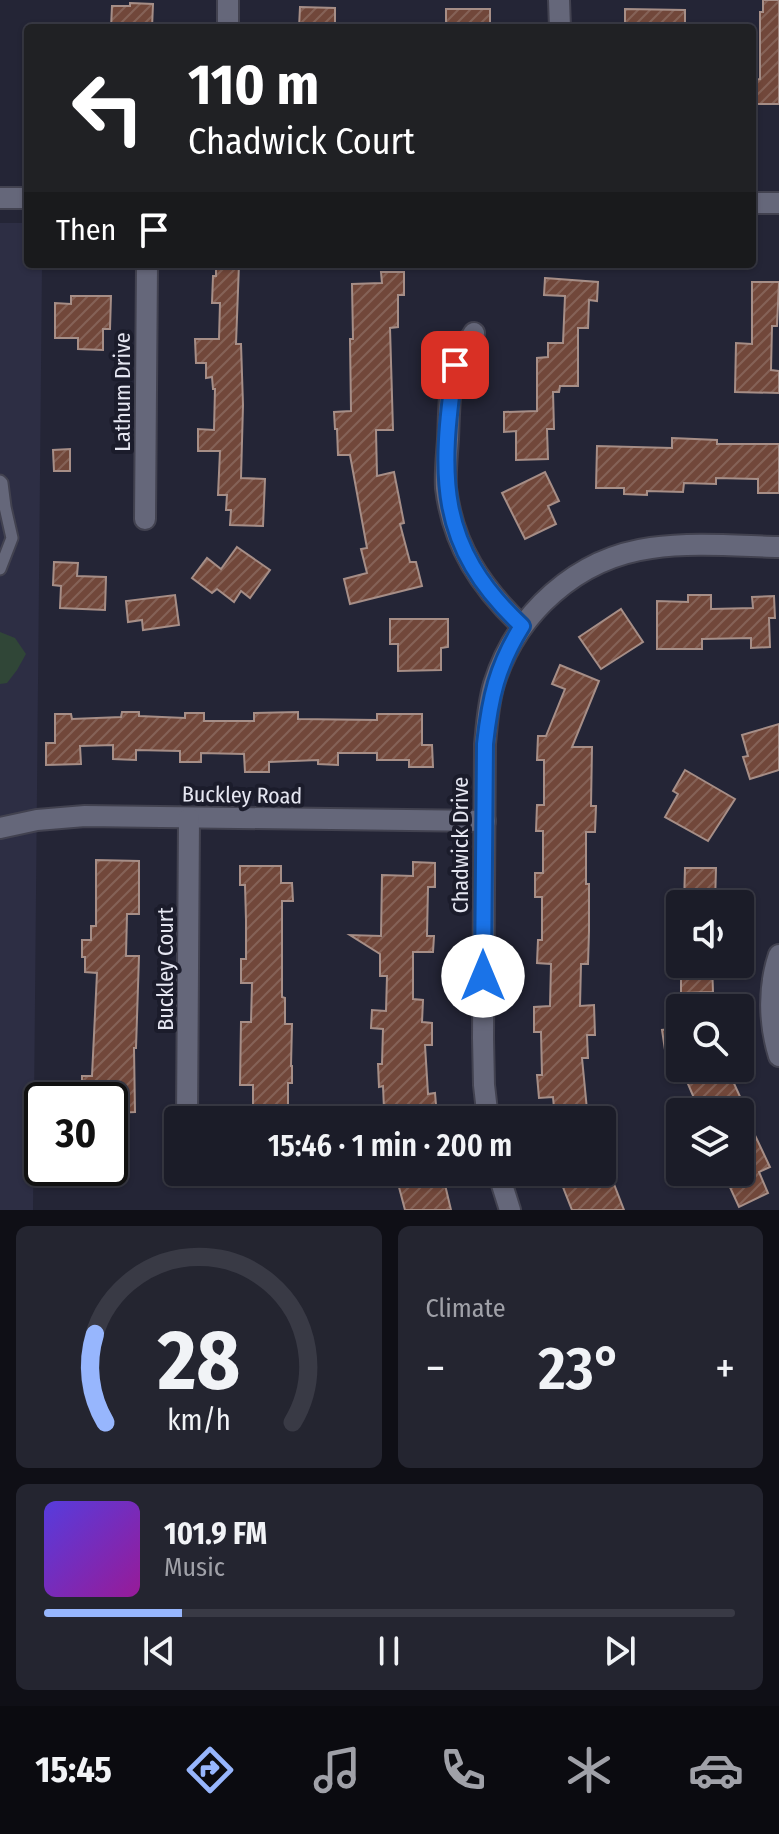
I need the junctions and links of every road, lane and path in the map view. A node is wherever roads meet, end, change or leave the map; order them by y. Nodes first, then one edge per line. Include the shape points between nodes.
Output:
1 (228, 0) edge
2 (559, 0) edge
3 (228, 24) edge
4 (560, 24) edge
5 (0, 198) edge
6 (24, 198) edge
7 (756, 203) edge
8 (779, 203) edge
9 (147, 268) edge
10 (474, 333) dead end
11 (0, 481) edge
12 (2, 509) edge
13 (145, 519) dead end
14 (779, 547) edge
15 (0, 569) edge
16 (522, 626) junction
17 (189, 818) junction
18 (485, 821) junction
19 (0, 828) edge
20 (779, 955) edge
21 (779, 1056) edge
22 (187, 1106) edge
23 (486, 1106) edge
24 (502, 1186) edge
25 (510, 1210) edge

1 - 3 street
2 - 4 street
5 - 6 street
7 - 8 street
9 - 13 street, Lathum Drive
10 - 16 street via 455,365 446,486 468,560 483,585
11 - 12 lane
12 - 15 lane via 12,538
14 - 16 street, Chadwick Drive via 673,546 629,552 572,578
16 - 18 street, Chadwick Drive via 502,663 489,707
17 - 18 street, Buckley Road
17 - 19 street, Buckley Road via 85,816
17 - 22 street, Buckley Court
18 - 23 street, Chadwick Drive
20 - 21 street via 771,1013
24 - 25 street

